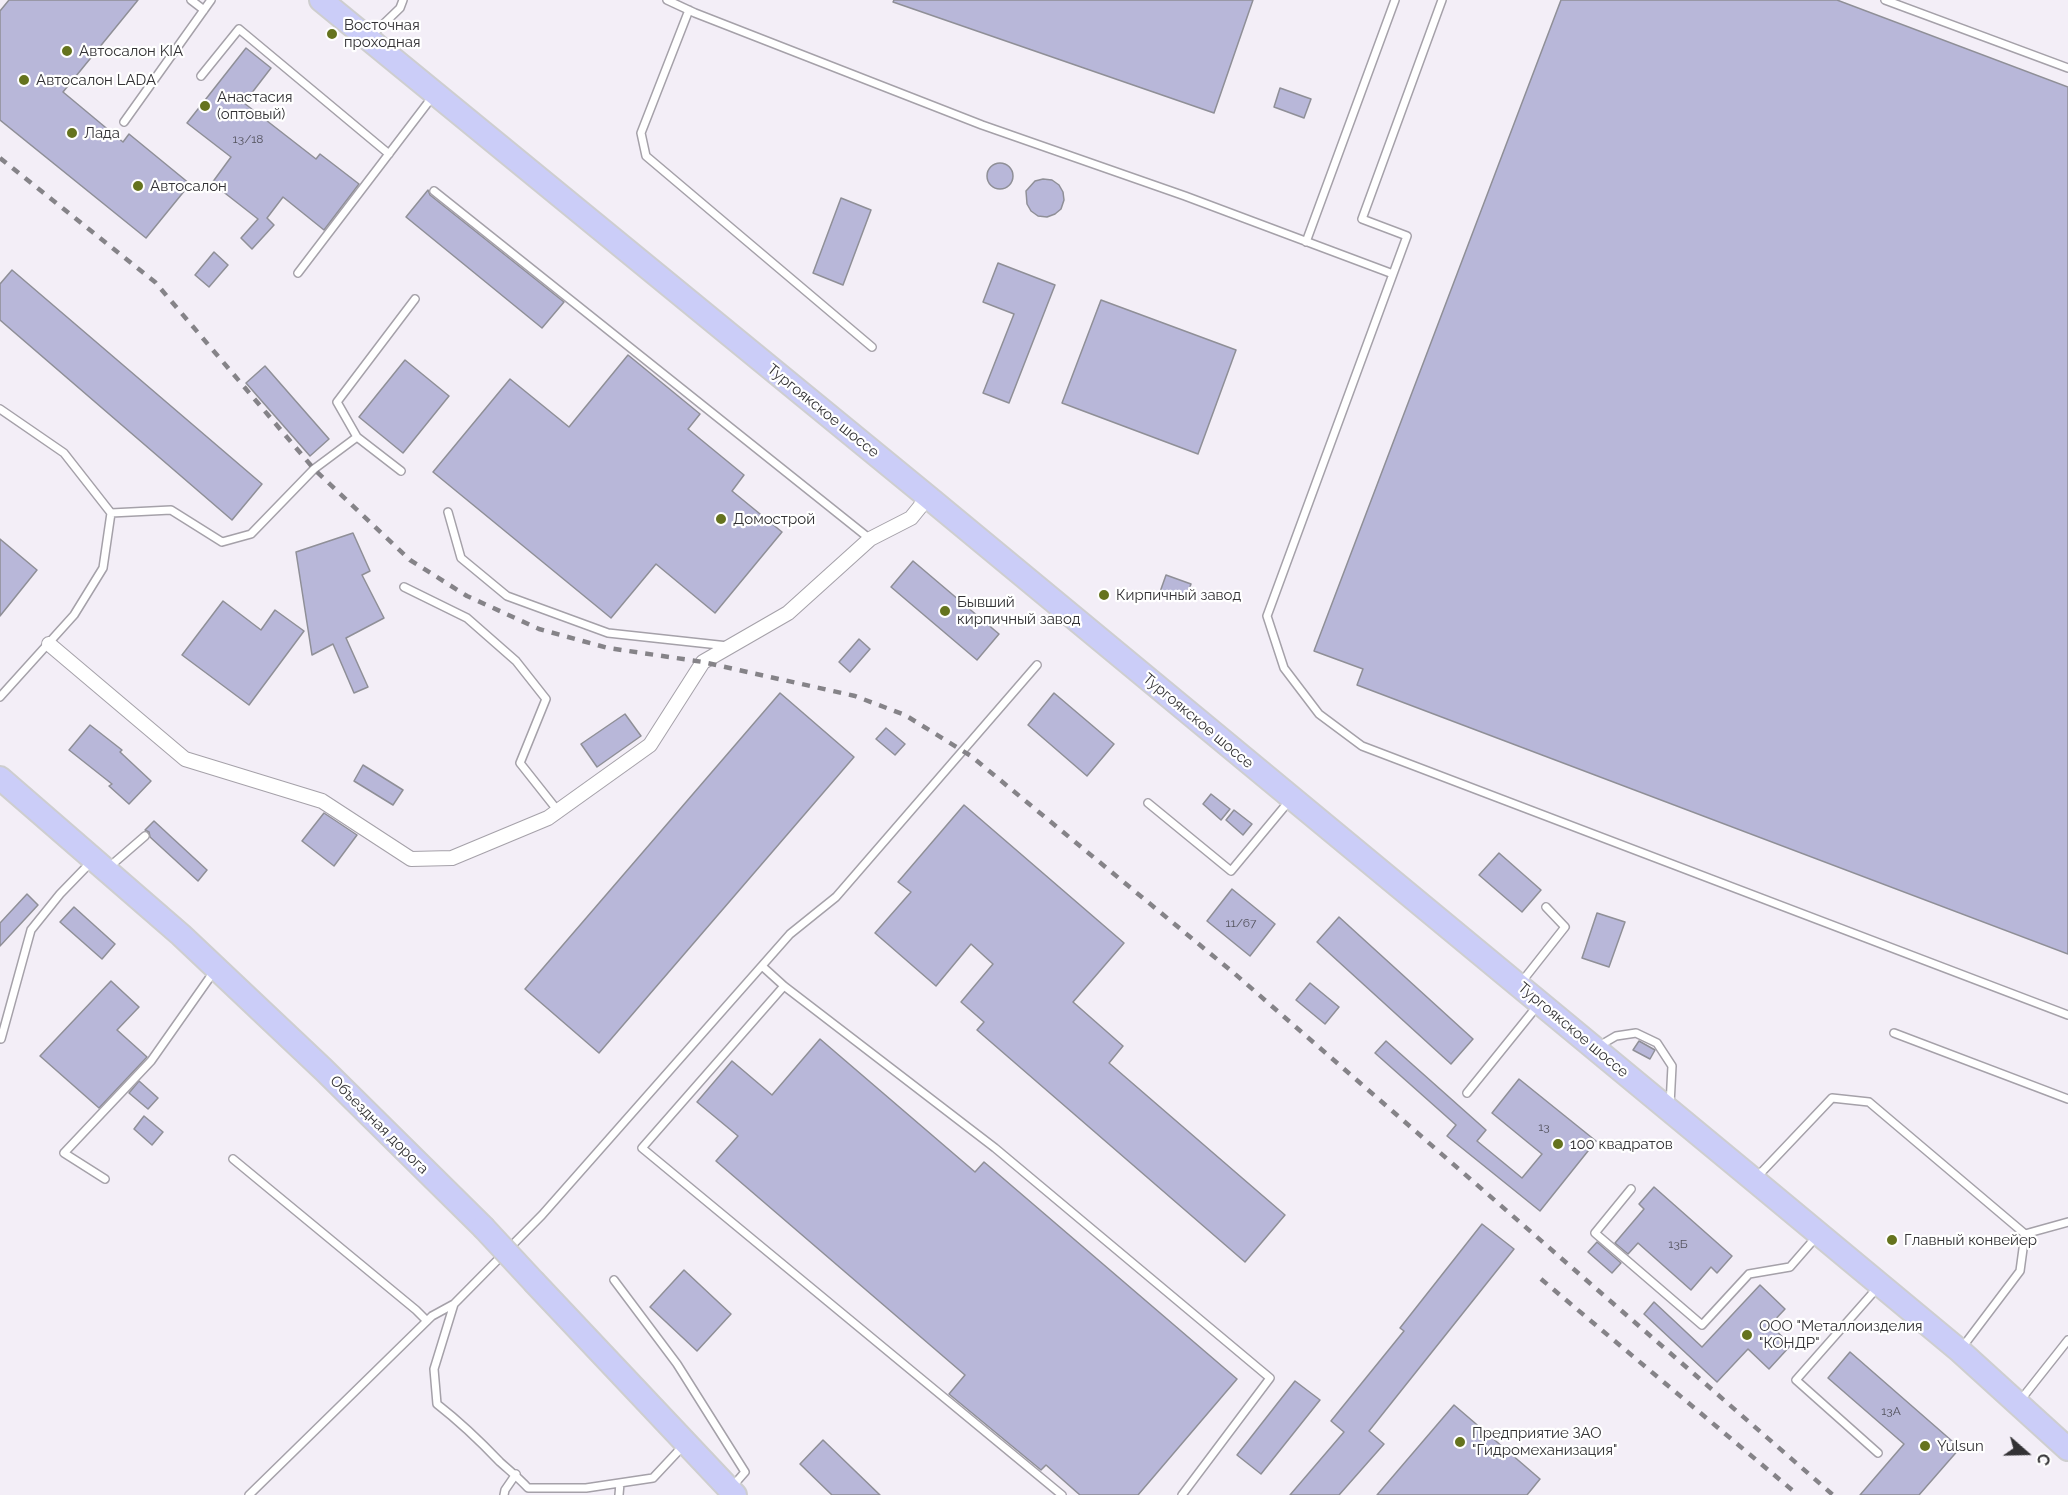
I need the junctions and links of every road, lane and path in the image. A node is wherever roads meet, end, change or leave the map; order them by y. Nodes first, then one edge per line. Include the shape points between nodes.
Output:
1 (191, 0) edge
2 (211, 0) edge
3 (321, 0) edge
4 (403, 0) edge
5 (667, 0) edge
6 (1395, 0) edge
7 (1442, 0) edge
8 (1885, 0) edge
9 (204, 10) junction
10 (688, 10) junction
11 (369, 39) junction
12 (2068, 68) edge
13 (201, 76) dead end
14 (435, 94) junction
15 (123, 122) dead end
16 (389, 154) junction
17 (434, 191) dead end
18 (1306, 242) junction
19 (298, 273) dead end
20 (1393, 274) junction
21 (415, 299) dead end
22 (873, 347) dead end
23 (0, 409) edge
24 (357, 437) junction
25 (400, 471) dead end
26 (928, 497) junction
27 (448, 512) dead end
28 (111, 513) junction
29 (870, 539) junction
30 (404, 587) dead end
31 (49, 644) junction
32 (730, 646) junction
33 (1037, 665) dead end
34 (0, 697) edge
35 (0, 778) edge
36 (1292, 798) junction
37 (1148, 803) dead end
38 (558, 811) junction
39 (145, 836) dead end
40 (100, 865) junction
41 (1546, 907) dead end
42 (762, 966) junction
43 (216, 968) junction
44 (784, 986) junction
45 (1519, 986) junction
46 (1540, 1003) junction
47 (2068, 1015) edge
48 (1894, 1033) dead end
49 (1, 1039) edge
50 (1595, 1049) junction
51 (1467, 1093) dead end
52 (2068, 1099) edge
53 (1670, 1111) junction
54 (233, 1159) dead end
55 (105, 1179) dead end
56 (1754, 1180) junction
57 (1631, 1190) dead end
58 (2068, 1222) edge
59 (1819, 1234) junction
60 (2025, 1234) junction
61 (614, 1280) dead end
62 (1880, 1285) junction
63 (454, 1304) junction
64 (427, 1321) junction
65 (2068, 1341) edge
66 (1960, 1351) junction
67 (2018, 1404) junction
68 (685, 1444) junction
69 (2068, 1449) edge
70 (1878, 1453) dead end
71 (516, 1474) junction
72 (620, 1483) junction
73 (732, 1492) edge
74 (249, 1495) edge
75 (504, 1495) edge
76 (619, 1495) edge
77 (1062, 1495) edge
78 (1182, 1495) edge

1 - 9 lane
2 - 9 lane
3 - 11 main road, Тургоякское шоссе
4 - 11 lane
5 - 10 lane
6 - 18 lane
7 - 20 lane via 1362,219 1407,236
8 - 12 lane
9 - 15 lane
10 - 18 lane via 982,125
10 - 22 lane via 641,133 646,156
11 - 14 main road, Тургоякское шоссе
13 - 16 lane via 239,28
14 - 16 lane
14 - 26 main road, Тургоякское шоссе
16 - 19 lane
17 - 29 lane
18 - 20 lane
20 - 47 lane via 1268,616 1284,668 1318,714 1362,746
21 - 24 lane via 337,402
23 - 28 lane via 64,453
24 - 25 lane
24 - 28 lane via 314,469 251,534 222,542 171,510
26 - 29 street via 911,518
26 - 36 main road, Тургоякское шоссе
27 - 32 lane via 460,558 507,596 608,633
28 - 31 lane via 103,568 74,615
29 - 32 street via 788,613
30 - 38 lane via 467,618 516,661 546,699 520,764
31 - 34 lane
31 - 38 street via 185,759 322,801 411,859 452,858
32 - 38 street via 703,662 650,745
33 - 42 lane via 836,897 790,934
35 - 40 main road, Объездная дорога
36 - 37 lane via 1231,871
36 - 45 main road, Тургоякское шоссе
39 - 40 lane
40 - 43 main road, Объездная дорога
40 - 49 lane via 60,894 31,930
41 - 45 lane via 1565,927
42 - 44 lane
42 - 63 lane via 542,1215
43 - 55 lane via 151,1061 64,1153
43 - 68 main road, Объездная дорога, bridge via 483,1227
44 - 77 lane via 642,1148
44 - 78 lane via 995,1148 1270,1378
45 - 46 main road, Тургоякское шоссе
46 - 50 main road, Тургоякское шоссе
46 - 51 lane
48 - 52 lane
50 - 53 main road, Тургоякское шоссе
50 - 53 lane via 1616,1036 1636,1033 1657,1043 1672,1066
53 - 56 main road, Тургоякское шоссе
54 - 64 lane
56 - 59 main road, Тургоякское шоссе
56 - 60 lane via 1832,1098 1869,1102
57 - 59 lane via 1595,1233 1702,1325 1749,1274 1790,1267
58 - 60 lane
59 - 62 main road, Тургоякское шоссе
60 - 66 lane via 2020,1270
61 - 73 lane via 677,1364 745,1472
62 - 66 main road, Тургоякское шоссе
62 - 70 lane via 1797,1380
63 - 64 lane
63 - 71 lane via 434,1369 437,1404
64 - 74 lane
65 - 67 lane
66 - 67 main road, Тургоякское шоссе
67 - 69 main road, Тургоякское шоссе
68 - 72 lane via 653,1478
68 - 73 main road, Объездная дорога
71 - 72 lane via 528,1488 586,1488
71 - 75 lane
72 - 76 lane

